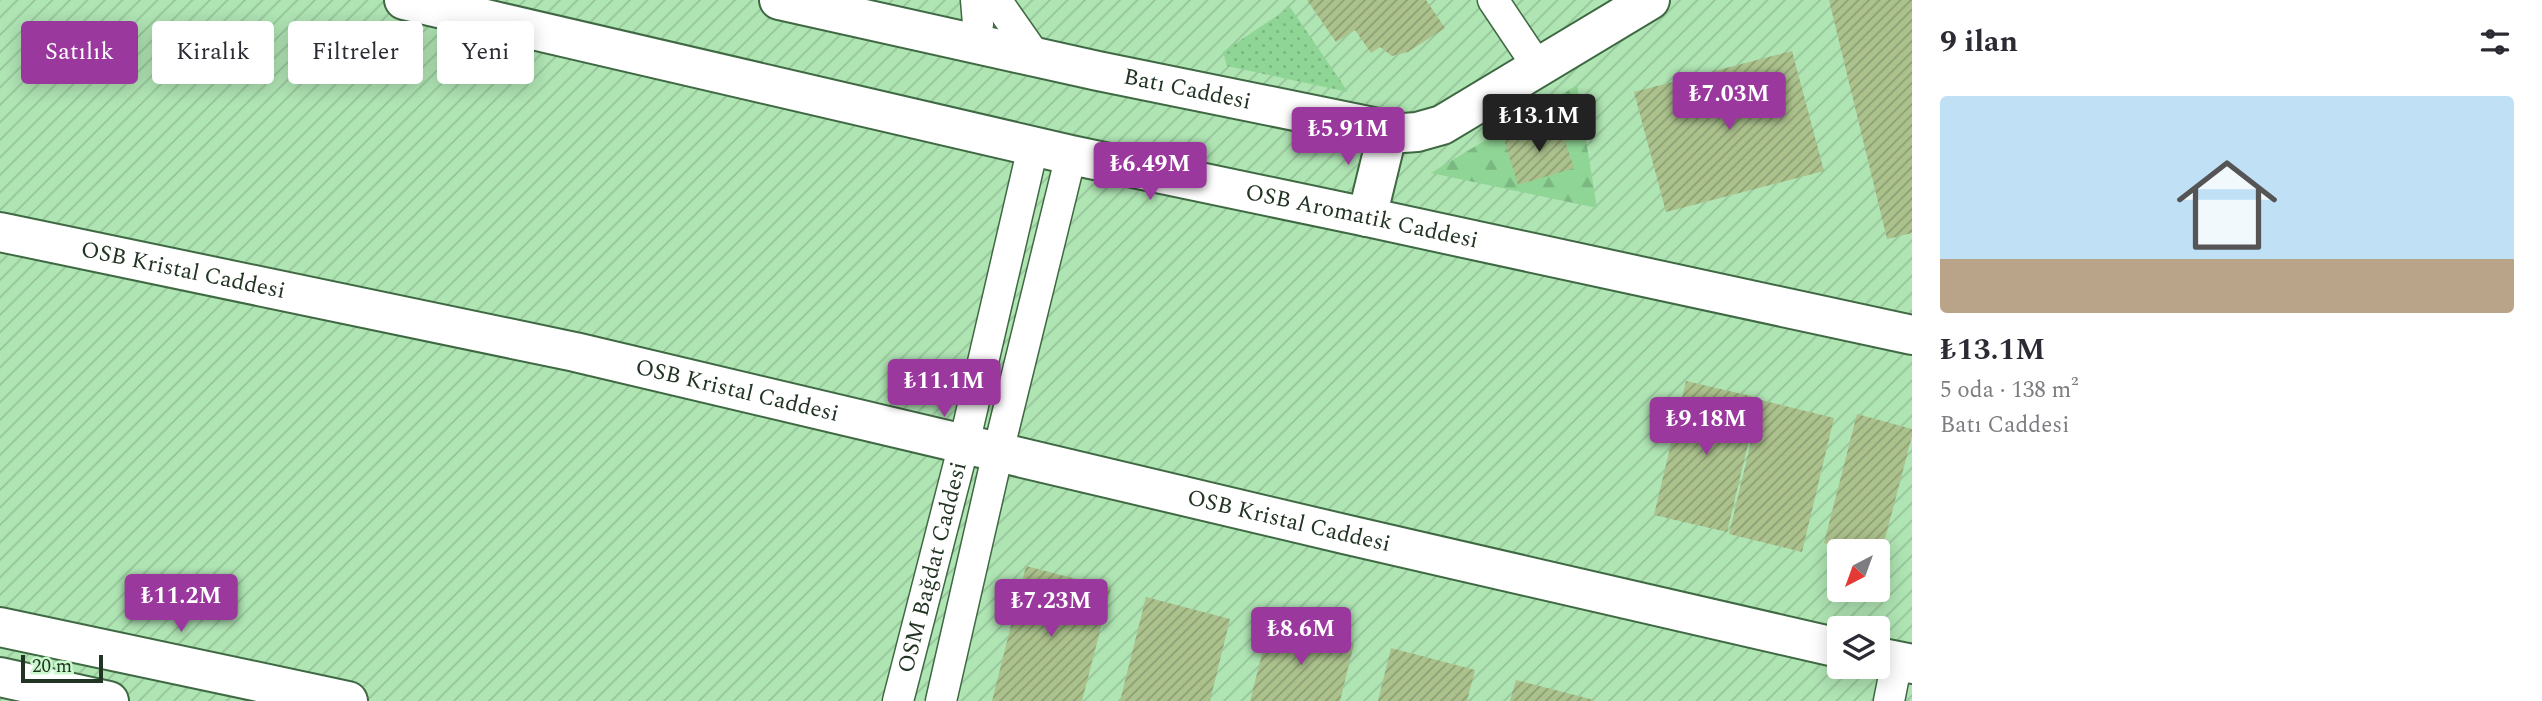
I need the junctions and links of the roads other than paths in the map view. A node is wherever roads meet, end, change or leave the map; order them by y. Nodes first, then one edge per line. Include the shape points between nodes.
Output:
1 (404, 0) edge
2 (779, 0) edge
3 (975, 0) edge
4 (996, 0) edge
5 (1493, 0) edge
6 (1650, 0) edge
7 (974, 43) junction
8 (1036, 57) junction
9 (1538, 67) junction
10 (1388, 131) junction
11 (1033, 147) junction
12 (1071, 155) junction
13 (1367, 217) junction
14 (0, 232) edge
15 (1912, 335) edge
16 (981, 448) junction
17 (0, 627) edge
18 (1827, 645) edge
19 (1896, 661) edge
20 (0, 677) edge
21 (109, 701) edge
22 (348, 701) edge
23 (898, 701) edge
24 (940, 701) edge
25 (1889, 701) edge

1 - 11 street, OSB Aromatik Caddesi
2 - 7 street, Batı Caddesi
3 - 7 street
4 - 8 street
5 - 9 street
6 - 9 street, Batı Caddesi
7 - 8 street, Batı Caddesi
8 - 10 street, Batı Caddesi
9 - 10 street, Batı Caddesi via 1442,125 1416,132
10 - 13 street
11 - 12 street, OSB Aromatik Caddesi
11 - 16 street, OSM Bağdat Caddesi
12 - 13 street, OSB Aromatik Caddesi
12 - 16 street, OSM Bağdat Caddesi
13 - 15 street, OSB Aromatik Caddesi
14 - 16 street, OSB Kristal Caddesi via 575,352
16 - 18 street, OSB Kristal Caddesi
16 - 23 street, OSM Bağdat Caddesi
16 - 24 street, OSM Bağdat Caddesi
17 - 22 street
19 - 25 street
20 - 21 street

